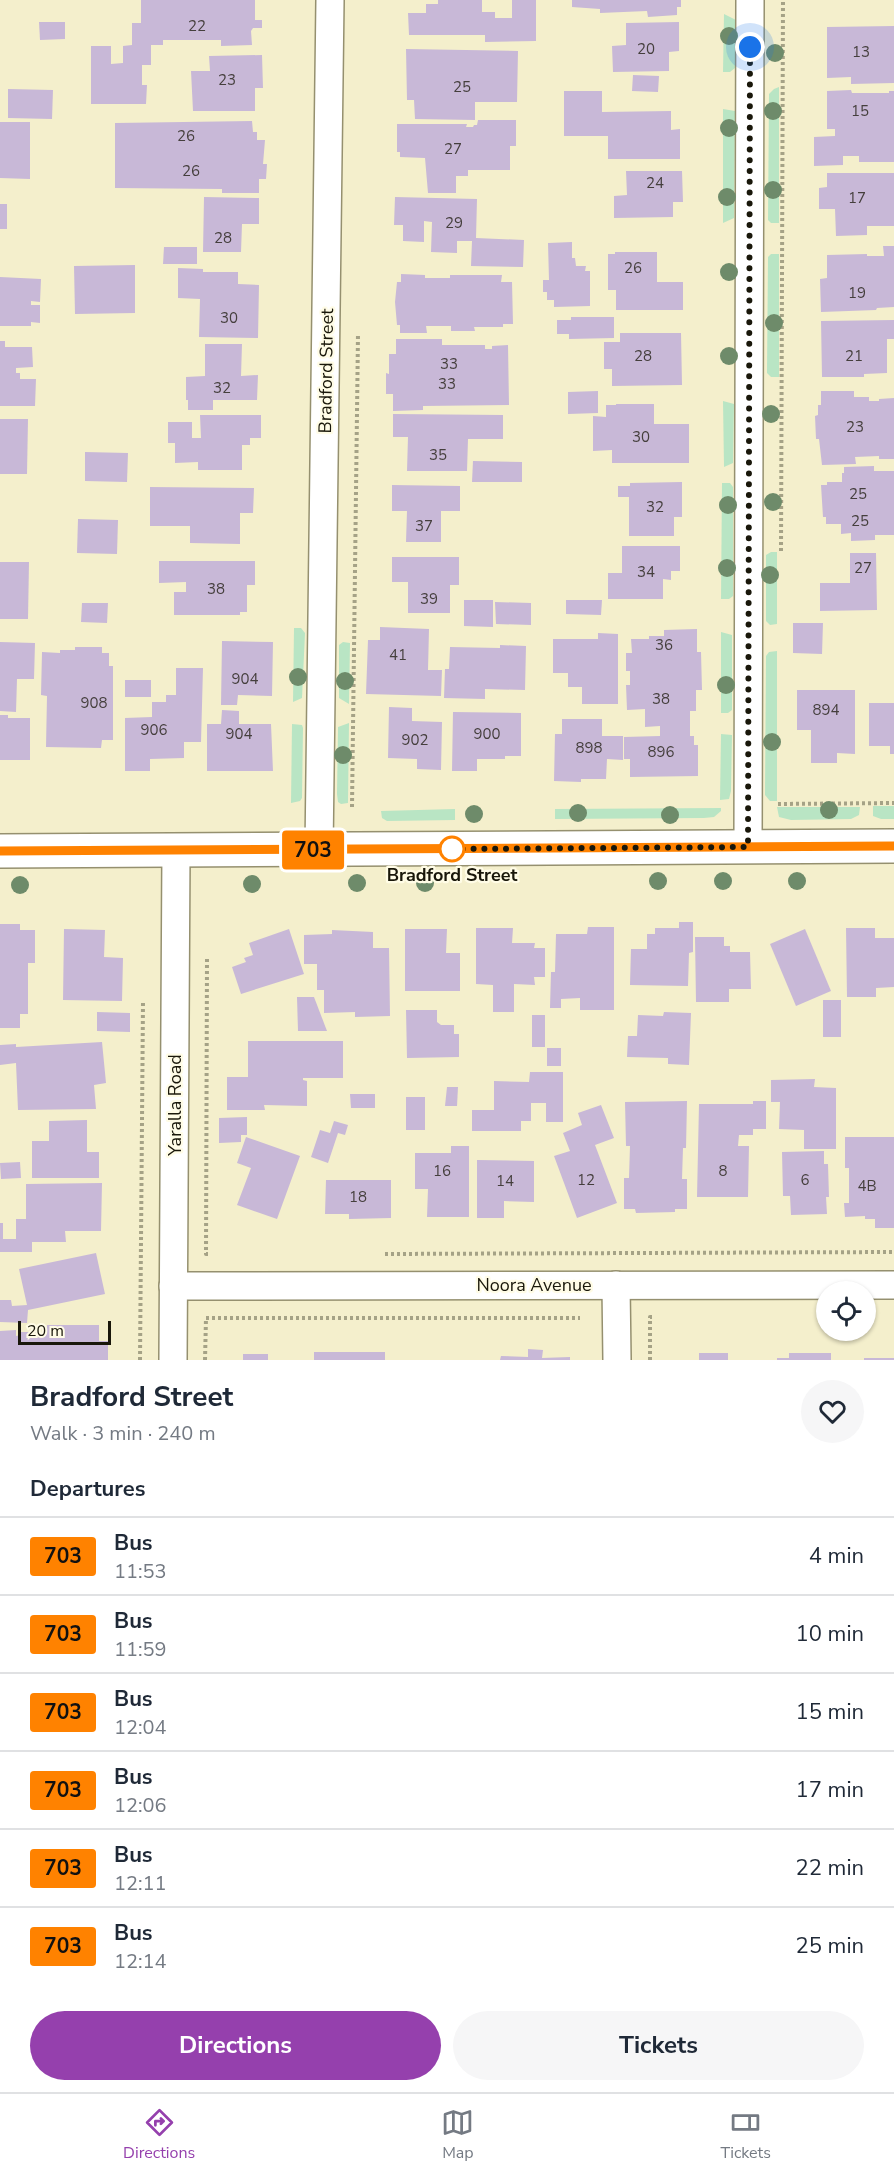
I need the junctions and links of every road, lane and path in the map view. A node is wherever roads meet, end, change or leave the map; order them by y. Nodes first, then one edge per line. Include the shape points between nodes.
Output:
1 (330, 0) edge
2 (750, 0) edge
3 (783, 0) edge
4 (358, 332) dead end
5 (781, 556) dead end
6 (780, 792) dead end
7 (780, 804) dead end
8 (352, 807) dead end
9 (894, 846) edge
10 (748, 847) junction
11 (319, 850) junction
12 (0, 851) edge
13 (176, 851) junction
14 (207, 952) dead end
15 (143, 1001) dead end
16 (894, 1252) edge
17 (218, 1254) dead end
18 (384, 1254) dead end
19 (616, 1285) junction
20 (894, 1285) edge
21 (173, 1286) junction
22 (586, 1317) dead end
23 (662, 1317) dead end
24 (206, 1318) dead end
25 (140, 1360) edge
26 (173, 1360) edge
27 (617, 1360) edge
28 (650, 1360) edge

1 - 11 street, Bradford Street
2 - 10 street
3 - 5 path
4 - 8 path
6 - 7 path
9 - 10 main road
10 - 11 main road
11 - 13 main road
12 - 13 main road
13 - 21 street, Yaralla Road
14 - 17 path via 206,1254
15 - 25 path
16 - 18 path
19 - 20 street, Noora Avenue
19 - 21 street, Noora Avenue
19 - 27 street
21 - 26 street, Yaralla Road
22 - 24 path
23 - 28 path via 650,1317

